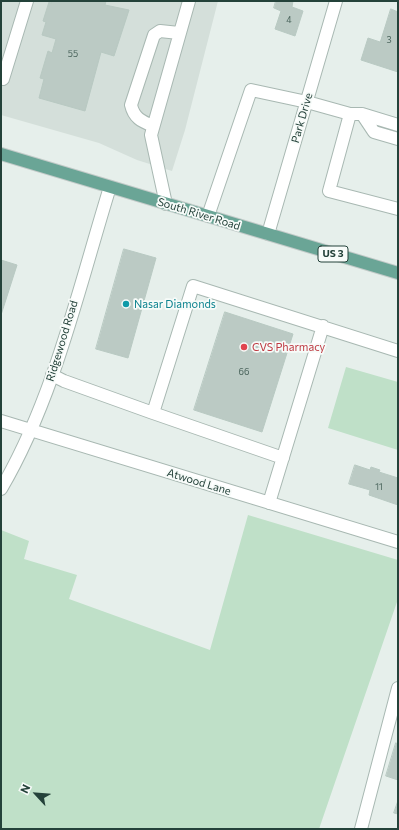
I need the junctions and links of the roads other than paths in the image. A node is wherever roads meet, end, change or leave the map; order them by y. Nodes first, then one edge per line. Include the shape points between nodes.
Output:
1 (27, 1) edge
2 (189, 1) edge
3 (336, 1) edge
4 (180, 34) junction
5 (1, 78) edge
6 (306, 102) junction
7 (356, 114) junction
8 (398, 125) edge
9 (153, 126) junction
10 (398, 139) edge
11 (1, 154) edge
12 (110, 187) junction
13 (166, 204) junction
14 (398, 209) edge
15 (208, 216) junction
16 (268, 234) junction
17 (398, 274) edge
18 (323, 326) junction
19 (398, 351) edge
20 (52, 375) junction
21 (153, 413) junction
22 (1, 421) edge
23 (32, 430) junction
24 (283, 458) junction
25 (1, 489) edge
26 (269, 503) junction
27 (398, 542) edge
28 (398, 688) edge
29 (361, 829) edge

1 - 5 street via 4,79
2 - 4 street
3 - 6 street, Park Drive
4 - 9 street
4 - 9 street via 166,31 154,35 131,105 138,119
6 - 7 street
6 - 15 street via 251,90
6 - 16 street, Park Drive
7 - 8 street
7 - 10 street via 374,132
7 - 14 street via 330,191
9 - 13 street via 151,135
11 - 12 main road, South River Road / US 3
12 - 13 main road, South River Road / US 3
12 - 20 street, Ridgewood Road
13 - 15 main road, South River Road / US 3
15 - 16 main road, South River Road / US 3
16 - 17 main road, South River Road / US 3
18 - 19 street
18 - 21 street via 193,286
18 - 24 street
20 - 21 street
20 - 23 street, Ridgewood Road
21 - 24 street
22 - 23 street, Atwood Lane
23 - 25 street, Ridgewood Road
23 - 26 street, Atwood Lane
24 - 26 street
26 - 27 street, Atwood Lane
28 - 29 street

